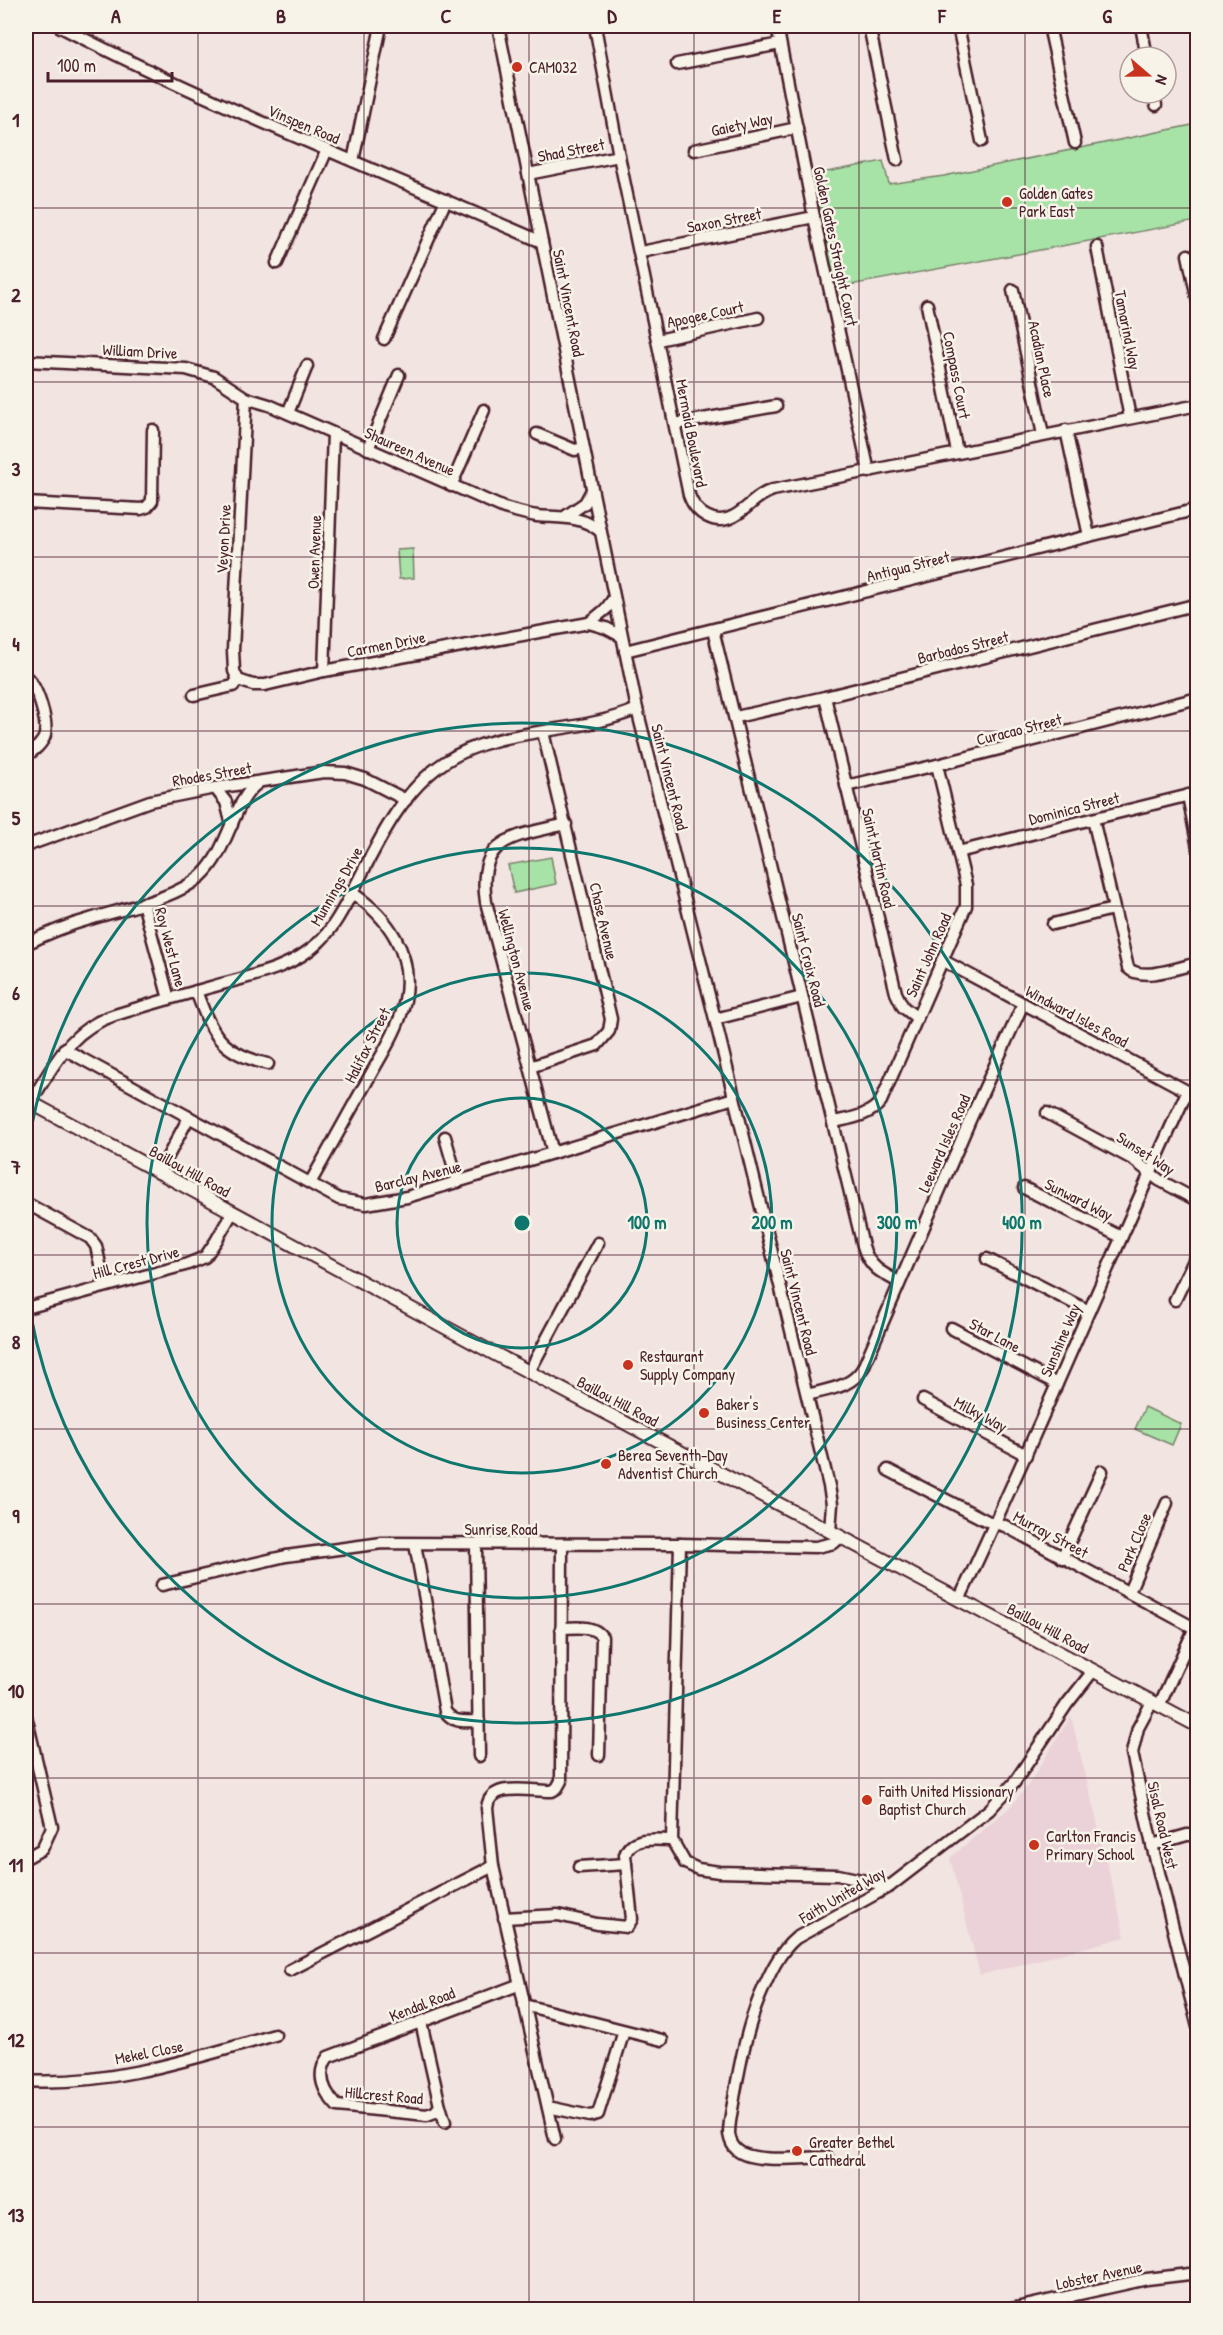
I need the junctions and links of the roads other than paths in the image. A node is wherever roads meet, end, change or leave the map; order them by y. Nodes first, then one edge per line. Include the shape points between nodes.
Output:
1 (59, 26) edge
2 (381, 26) edge
3 (498, 26) edge
4 (595, 26) edge
5 (777, 26) edge
6 (869, 26) edge
7 (958, 26) edge
8 (1049, 26) edge
9 (1141, 26) edge
10 (780, 44) junction
11 (1145, 45) edge
12 (677, 64) dead end
13 (797, 128) junction
14 (982, 141) dead end
15 (1075, 143) dead end
16 (327, 150) junction
17 (694, 150) dead end
18 (619, 156) junction
19 (897, 160) dead end
20 (353, 161) junction
21 (528, 174) junction
22 (446, 200) junction
23 (814, 217) junction
24 (542, 242) junction
25 (1097, 247) dead end
26 (640, 252) junction
27 (1188, 255) dead end
28 (277, 263) dead end
29 (1013, 290) dead end
30 (1197, 302) edge
31 (927, 305) dead end
32 (758, 318) dead end
33 (384, 339) dead end
34 (658, 340) junction
35 (26, 361) edge
36 (307, 366) dead end
37 (399, 375) dead end
38 (246, 398) junction
39 (1197, 405) edge
40 (776, 406) dead end
41 (484, 410) dead end
42 (288, 413) junction
43 (1130, 418) junction
44 (675, 424) junction
45 (153, 430) dead end
46 (1066, 430) junction
47 (333, 434) junction
48 (537, 434) dead end
49 (1043, 435) junction
50 (583, 448) junction
51 (368, 449) junction
52 (957, 452) junction
53 (869, 472) junction
54 (452, 486) junction
55 (592, 490) junction
56 (26, 503) edge
57 (1197, 509) edge
58 (566, 516) junction
59 (600, 531) junction
60 (1089, 536) junction
61 (614, 598) junction
62 (1197, 604) edge
63 (589, 623) junction
64 (713, 630) junction
65 (621, 636) junction
66 (625, 651) junction
67 (324, 671) junction
68 (26, 677) edge
69 (238, 680) junction
70 (194, 695) dead end
71 (825, 697) junction
72 (1197, 698) edge
73 (637, 709) junction
74 (736, 717) junction
75 (543, 732) junction
76 (26, 755) edge
77 (937, 765) junction
78 (261, 781) junction
79 (846, 786) junction
80 (215, 788) junction
81 (1193, 794) edge
82 (406, 800) junction
83 (1093, 819) junction
84 (566, 824) junction
85 (232, 825) junction
86 (26, 846) edge
87 (1197, 848) edge
88 (958, 852) junction
89 (352, 893) junction
90 (143, 903) junction
91 (1113, 909) junction
92 (1053, 924) dead end
93 (26, 945) edge
94 (942, 960) junction
95 (1197, 963) edge
96 (196, 991) junction
97 (802, 997) junction
98 (169, 999) junction
99 (1023, 1004) junction
100 (917, 1017) junction
101 (715, 1019) junction
102 (64, 1050) junction
103 (268, 1064) dead end
104 (530, 1067) junction
105 (1192, 1094) edge
106 (734, 1098) junction
107 (28, 1102) edge
108 (1047, 1113) dead end
109 (189, 1117) junction
110 (834, 1122) junction
111 (444, 1137) dead end
112 (553, 1154) junction
113 (1150, 1172) junction
114 (159, 1173) junction
115 (458, 1182) junction
116 (310, 1183) junction
117 (1024, 1188) dead end
118 (1197, 1200) edge
119 (26, 1203) edge
120 (232, 1213) junction
121 (1121, 1237) junction
122 (598, 1244) dead end
123 (1197, 1252) edge
124 (987, 1259) dead end
125 (899, 1282) junction
126 (105, 1286) junction
127 (1174, 1300) dead end
128 (26, 1308) edge
129 (1089, 1311) junction
130 (951, 1328) dead end
131 (529, 1372) junction
132 (1057, 1384) junction
133 (807, 1395) junction
134 (922, 1400) dead end
135 (1026, 1455) junction
136 (888, 1470) dead end
137 (1102, 1471) dead end
138 (1167, 1503) dead end
139 (996, 1523) junction
140 (835, 1534) junction
141 (414, 1544) junction
142 (476, 1544) junction
143 (562, 1544) junction
144 (680, 1544) junction
145 (1062, 1558) junction
146 (162, 1585) dead end
147 (1129, 1592) junction
148 (960, 1600) junction
149 (1196, 1626) edge
150 (561, 1628) junction
151 (1093, 1671) junction
152 (1156, 1704) junction
153 (26, 1716) edge
154 (478, 1721) junction
155 (1197, 1726) edge
156 (599, 1755) dead end
157 (479, 1756) dead end
158 (1197, 1835) edge
159 (672, 1840) junction
160 (1152, 1845) junction
161 (26, 1858) edge
162 (626, 1864) junction
163 (493, 1866) junction
164 (579, 1868) dead end
165 (890, 1886) junction
166 (504, 1918) junction
167 (290, 1970) dead end
168 (518, 1985) junction
169 (524, 2005) junction
170 (422, 2022) junction
171 (1197, 2027) edge
172 (624, 2031) junction
173 (275, 2036) dead end
174 (662, 2040) dead end
175 (336, 2052) joint
176 (26, 2081) edge
177 (440, 2106) junction
178 (548, 2107) junction
179 (445, 2122) dead end
180 (555, 2139) dead end
181 (827, 2157) dead end
182 (1197, 2273) edge
183 (1007, 2310) edge

1 - 16 street, Vinspen Road
2 - 20 street
3 - 21 street, Saint Vincent Road
4 - 18 street, Mermaid Boulevard
5 - 10 street, Golden Gates Straight Court
6 - 19 street
7 - 14 street
8 - 15 street
9 - 11 street
10 - 12 street
10 - 13 street, Golden Gates Straight Court
13 - 17 street, Gaiety Way
13 - 23 street, Golden Gates Straight Court
16 - 20 street, Vinspen Road
16 - 28 street
18 - 21 street, Shad Street
18 - 26 street, Mermaid Boulevard
20 - 22 street, Vinspen Road
21 - 24 street, Saint Vincent Road
22 - 24 street, Vinspen Road
22 - 33 street
23 - 26 street, Saxon Street
23 - 53 street, Golden Gates Straight Court
24 - 50 street, Saint Vincent Road
25 - 43 street, Tamarind Way
26 - 34 street, Mermaid Boulevard
27 - 30 street
29 - 49 street, Acadian Place
31 - 52 street, Compass Court
32 - 34 street, Apogee Court
34 - 44 street, Mermaid Boulevard
35 - 38 street, William Drive via 186,369 214,377
36 - 42 street
37 - 51 street
38 - 42 street, Shaureen Avenue
38 - 69 street, Veyon Drive via 233,650
39 - 43 street, Mermaid Boulevard
40 - 44 street
41 - 54 street
42 - 47 street, Shaureen Avenue
43 - 46 street, Mermaid Boulevard
44 - 53 street, Mermaid Boulevard via 690,499 699,512 711,518 734,517 766,492
45 - 56 street via 152,501 147,507
46 - 49 street, Mermaid Boulevard
46 - 60 street
47 - 51 street, Shaureen Avenue
47 - 67 street, Owen Avenue
48 - 50 street via 575,450
49 - 52 street, Mermaid Boulevard
50 - 55 street, Saint Vincent Road
51 - 54 street, Shaureen Avenue
52 - 53 street, Mermaid Boulevard
54 - 58 street, Shaureen Avenue via 519,512
55 - 58 street via 585,503
55 - 59 street, Saint Vincent Road
57 - 60 street, Antigua Street
58 - 59 street, Shaureen Avenue
59 - 61 street, Saint Vincent Road
60 - 64 street, Antigua Street
61 - 63 street
61 - 65 street, Saint Vincent Road
62 - 71 street, Barbados Street
63 - 65 street
63 - 67 street, Carmen Drive
64 - 66 street, Antigua Street
64 - 74 street, Saint Croix Road
65 - 66 street, Saint Vincent Road
66 - 73 street, Saint Vincent Road
67 - 69 street, Carmen Drive via 265,685
68 - 76 street via 37,690 46,733 42,742
69 - 70 street via 233,686
71 - 74 street, Barbados Street
71 - 79 street, Saint Martin Road
72 - 77 street, Curacao Street
73 - 75 street, Munnings Drive via 598,723
73 - 101 street, Saint Vincent Road
74 - 97 street, Saint Croix Road
75 - 82 street, Munnings Drive via 501,740 460,754 420,782
75 - 84 street, Chase Avenue
77 - 79 street, Curacao Street
77 - 88 street, Saint John Road
78 - 80 street, Rhodes Street
78 - 82 street, Rhodes Street via 345,773
78 - 85 street via 247,794
79 - 100 street, Saint Martin Road via 896,993 903,1007
80 - 85 street via 226,802
80 - 86 street, Rhodes Street via 122,810
81 - 83 street, Dominica Street
81 - 87 street
82 - 89 street, Munnings Drive
83 - 88 street, Dominica Street
83 - 91 street
84 - 104 street, Chase Avenue via 610,1009 610,1025 597,1045
84 - 104 street, Wellington Avenue via 502,843 492,852 485,869 486,902
85 - 90 street via 220,852 199,877
88 - 94 street, Saint John Road via 967,901
89 - 96 street, Munnings Drive via 329,931 303,955 267,971
89 - 116 street, Halifax Street via 368,903 397,939 406,976 405,1001 392,1035
90 - 93 street via 88,919
90 - 98 street, Roy West Lane
91 - 92 street
91 - 95 street via 1131,971 1146,974
94 - 99 street, Windward Isles Road
94 - 100 street, Saint John Road
96 - 98 street, Munnings Drive
96 - 103 street via 208,1024 224,1046
97 - 101 street
97 - 110 street, Saint Croix Road
98 - 102 street, Munnings Drive via 105,1018 78,1034
99 - 105 street, Windward Isles Road
99 - 125 street, Leeward Isles Road
100 - 110 street, Saint John Road via 878,1105 865,1114
101 - 106 street, Saint Vincent Road
102 - 107 street, Munnings Drive
102 - 109 street, Barclay Avenue
104 - 112 street, Wellington Avenue
105 - 113 street, Sunshine Way
106 - 112 street, Barclay Avenue
106 - 133 street, Saint Vincent Road
107 - 114 main road, Baillou Hill Road
108 - 113 street, Sunset Way
109 - 114 street
109 - 116 street, Barclay Avenue
110 - 125 street, Saint Croix Road via 866,1254 876,1270
111 - 115 street
112 - 115 street, Barclay Avenue
113 - 118 street, Sunset Way via 1164,1184
113 - 121 street, Sunshine Way
114 - 120 main road, Baillou Hill Road
115 - 116 street, Barclay Avenue via 366,1204 339,1199
117 - 121 street, Sunward Way
119 - 126 street via 90,1238 96,1246
120 - 126 street, Hill Crest Drive via 205,1257
120 - 131 main road, Baillou Hill Road
121 - 129 street, Sunshine Way
122 - 131 street
123 - 127 street
124 - 129 street
125 - 133 street, Leeward Isles Road via 859,1374 845,1385
126 - 128 street, Hill Crest Drive
129 - 132 street, Sunshine Way
130 - 132 street, Star Lane
131 - 140 main road, Baillou Hill Road
132 - 135 street, Sunshine Way
133 - 140 street, Saint Vincent Road via 831,1496
134 - 135 street, Milky Way
135 - 139 street, Sunshine Way
136 - 139 street, Murray Street
137 - 145 street
138 - 147 street, Park Close
139 - 145 street, Murray Street
139 - 148 street, Sunshine Way
140 - 144 street, Sunrise Road via 834,1543 816,1546
140 - 148 main road, Baillou Hill Road
141 - 142 street, Sunrise Road
141 - 146 street, Sunrise Road via 382,1543 286,1556
141 - 154 street via 446,1711 459,1722
142 - 143 street, Sunrise Road
142 - 154 street
143 - 144 street, Sunrise Road
143 - 150 street
144 - 159 street
145 - 147 street, Murray Street
147 - 149 street, Murray Street
148 - 151 main road, Baillou Hill Road
149 - 152 street, Sisal Road West
150 - 156 street via 590,1628 602,1637
150 - 163 street via 561,1781 552,1791 511,1790 492,1796 487,1808
151 - 152 main road, Baillou Hill Road
151 - 165 street, Faith United Way via 997,1802
152 - 155 main road, Baillou Hill Road
152 - 160 street, Sisal Road West via 1138,1728 1132,1753
153 - 161 street via 52,1827 42,1849
154 - 157 street
158 - 160 street
159 - 162 street via 635,1842 626,1852
159 - 165 street via 685,1863 694,1869 838,1875
160 - 171 street, Sisal Road West
162 - 164 street
162 - 166 street via 632,1919 627,1927 558,1914
163 - 166 street
163 - 167 street
165 - 181 street, Faith United Way via 819,1923 786,1948 760,1995 744,2051 730,2124 734,2147 754,2157
166 - 168 street
168 - 169 street
168 - 170 street, Kendal Road
169 - 172 street
169 - 178 street
170 - 175 street, Kendal Road
170 - 177 street, Hillcrest Road
172 - 174 street
172 - 178 street via 598,2114
173 - 176 street, Mekel Close via 162,2068 82,2079
175 - 177 street, Hillcrest Road via 328,2056 321,2072 325,2088 337,2106 427,2115
177 - 179 street
178 - 180 street
182 - 183 street, Lobster Avenue via 1147,2279

